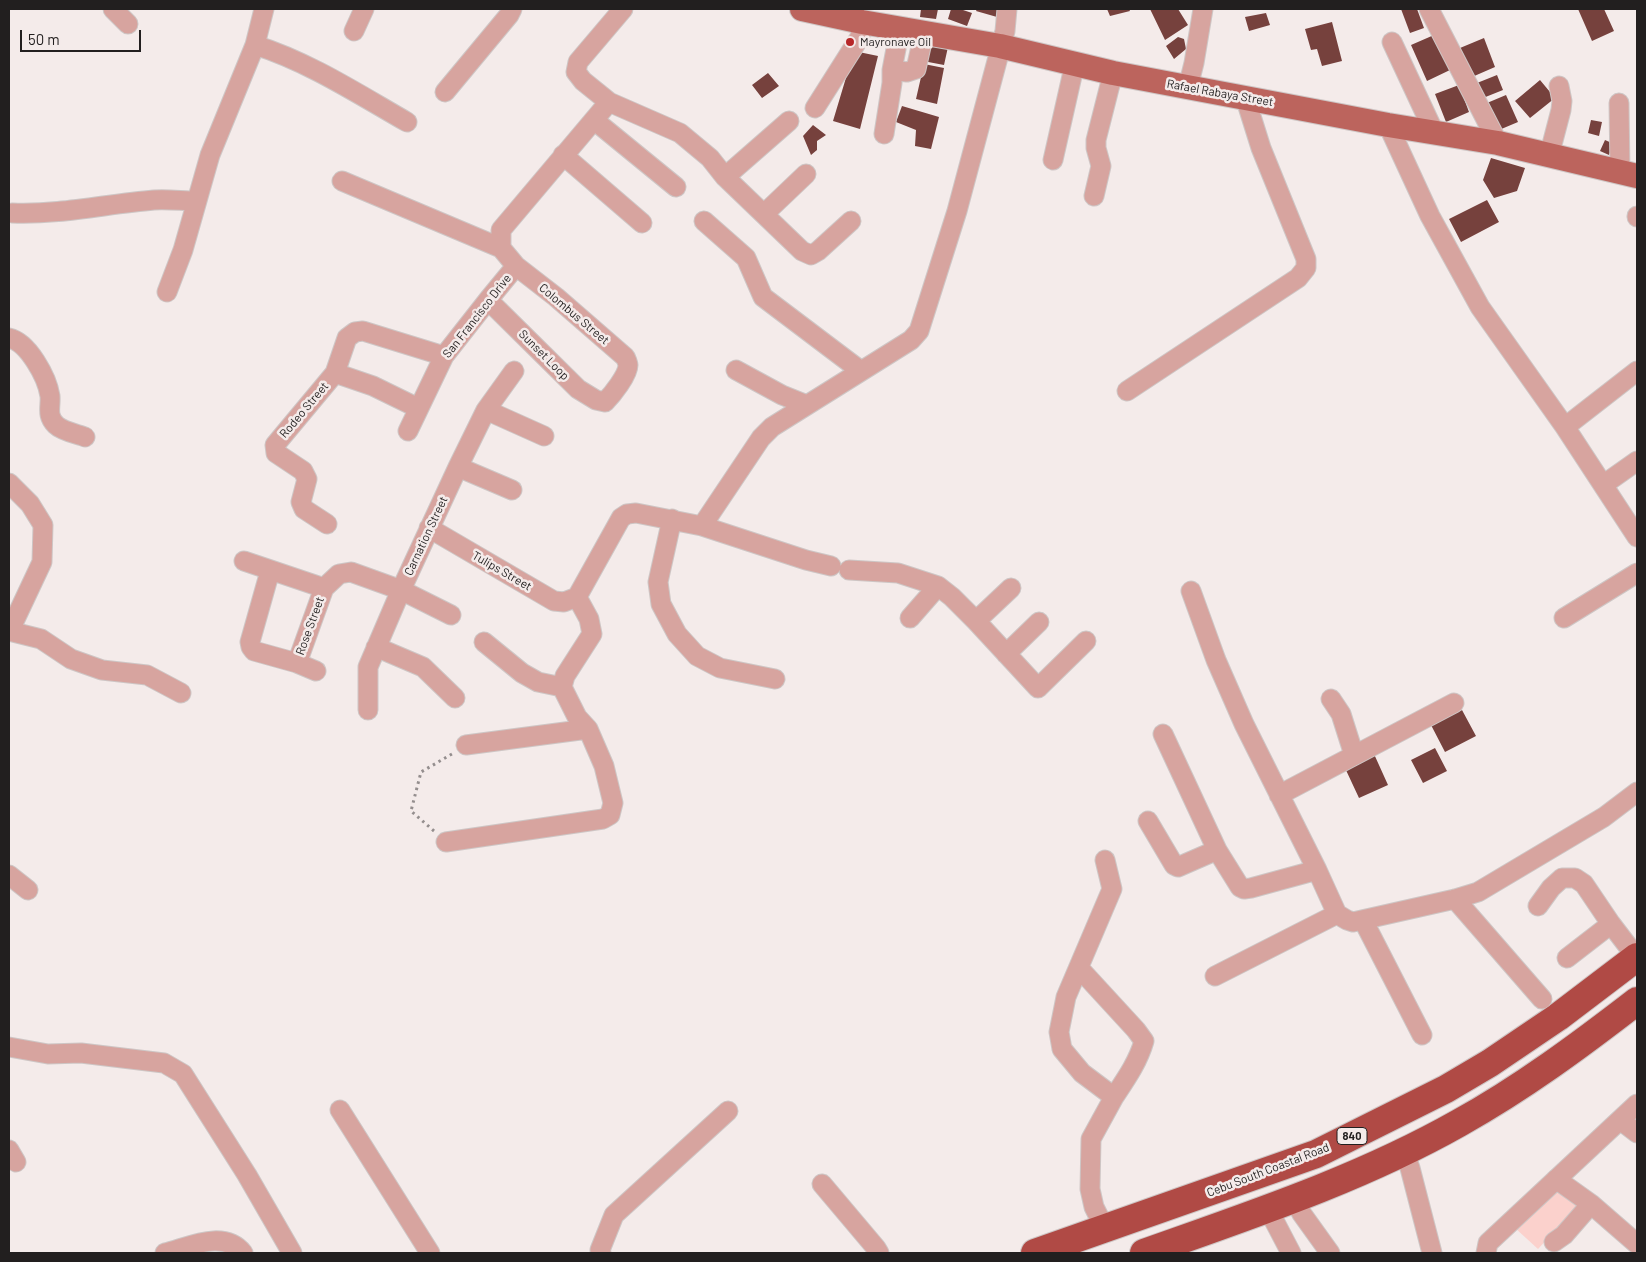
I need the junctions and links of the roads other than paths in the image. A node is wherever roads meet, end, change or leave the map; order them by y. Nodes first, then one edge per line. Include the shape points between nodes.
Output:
1 (113, 9) edge
2 (264, 9) edge
3 (364, 9) edge
4 (512, 9) edge
5 (623, 9) edge
6 (802, 9) edge
7 (1008, 9) edge
8 (1203, 9) edge
9 (1429, 9) edge
10 (865, 18) edge
11 (128, 24) dead end
12 (900, 28) junction
13 (354, 32) dead end
14 (924, 32) junction
15 (1392, 42) dead end
16 (254, 45) junction
17 (1000, 46) junction
18 (1077, 66) junction
19 (892, 70) junction
20 (1113, 73) junction
21 (1188, 86) junction
22 (1559, 86) dead end
23 (445, 92) dead end
24 (1245, 97) junction
25 (609, 102) junction
26 (1619, 103) dead end
27 (815, 108) dead end
28 (594, 120) junction
29 (789, 121) dead end
30 (407, 122) dead end
31 (1388, 125) junction
32 (1434, 132) junction
33 (884, 134) dead end
34 (1498, 143) junction
35 (563, 155) junction
36 (1549, 156) junction
37 (1053, 160) dead end
38 (806, 174) dead end
39 (1629, 174) edge
40 (726, 177) junction
41 (342, 182) dead end
42 (676, 187) dead end
43 (1094, 196) dead end
44 (197, 201) junction
45 (12, 213) dead end
46 (764, 214) junction
47 (704, 221) dead end
48 (851, 221) dead end
49 (642, 223) dead end
50 (501, 239) junction
51 (516, 266) junction
52 (167, 292) dead end
53 (488, 300) junction
54 (9, 338) edge
55 (444, 356) junction
56 (736, 370) dead end
57 (861, 371) junction
58 (1637, 371) edge
59 (514, 372) dead end
60 (335, 373) junction
61 (1127, 392) dead end
62 (605, 402) joint
63 (807, 404) junction
64 (418, 408) junction
65 (486, 410) junction
66 (1565, 427) junction
67 (408, 430) dead end
68 (544, 436) dead end
69 (85, 437) dead end
70 (1637, 460) edge
71 (458, 467) junction
72 (9, 483) edge
73 (1603, 485) junction
74 (512, 490) dead end
75 (672, 519) junction
76 (328, 524) dead end
77 (702, 526) junction
78 (429, 528) junction
79 (1637, 537) edge
80 (244, 561) dead end
81 (831, 566) dead end
82 (849, 570) dead end
83 (270, 571) junction
84 (1637, 573) edge
85 (938, 586) junction
86 (324, 588) junction
87 (1011, 588) dead end
88 (401, 590) junction
89 (1191, 591) dead end
90 (577, 597) junction
91 (451, 615) dead end
92 (910, 618) dead end
93 (1564, 618) dead end
94 (976, 621) junction
95 (1038, 622) dead end
96 (10, 631) edge
97 (1086, 641) dead end
98 (484, 642) dead end
99 (376, 648) junction
100 (1006, 654) junction
101 (296, 663) junction
102 (316, 672) dead end
103 (775, 679) dead end
104 (562, 687) junction
105 (181, 693) dead end
106 (455, 698) dead end
107 (1331, 699) dead end
108 (1454, 703) dead end
109 (368, 710) dead end
110 (588, 729) junction
111 (1162, 734) dead end
112 (466, 745) road end
113 (1354, 755) junction
114 (1637, 792) edge
115 (1279, 795) junction
116 (1148, 821) dead end
117 (446, 842) road end
118 (1217, 850) junction
119 (1105, 860) dead end
120 (1317, 870) junction
121 (9, 876) edge
122 (28, 890) dead end
123 (1455, 899) junction
124 (1538, 906) dead end
125 (1337, 914) junction
126 (1363, 920) junction
127 (1611, 924) junction
128 (1567, 958) dead end
129 (1637, 958) edge
130 (1079, 968) junction
131 (1215, 976) dead end
132 (1542, 999) dead end
133 (1637, 1001) edge
134 (1422, 1035) dead end
135 (9, 1047) edge
136 (1114, 1097) junction
137 (1637, 1104) edge
138 (340, 1110) dead end
139 (728, 1111) dead end
140 (1620, 1120) junction
141 (1637, 1133) edge
142 (1404, 1151) junction
143 (1556, 1178) junction
144 (822, 1184) dead end
145 (1294, 1199) junction
146 (1591, 1204) junction
147 (1268, 1209) junction
148 (1106, 1229) junction
149 (1554, 1242) dead end
150 (1637, 1244) edge
151 (165, 1253) edge
152 (243, 1253) edge
153 (292, 1253) edge
154 (430, 1253) edge
155 (600, 1253) edge
156 (879, 1253) edge
157 (1034, 1253) edge
158 (1144, 1253) edge
159 (1291, 1253) edge
160 (1330, 1253) edge
161 (1432, 1253) edge
162 (1486, 1253) edge

1 - 11 street
2 - 16 street
3 - 13 street
4 - 23 street
5 - 25 street via 578,62 576,72
6 - 10 main road, Rafael Rabaya Street
7 - 17 street
8 - 21 street
9 - 34 street
10 - 12 main road, Rafael Rabaya Street
10 - 27 street via 860,37
12 - 14 main road, Rafael Rabaya Street
12 - 19 street
14 - 17 main road, Rafael Rabaya Street
14 - 19 street via 916,69 908,72
15 - 32 street
16 - 30 street via 316,70
16 - 44 street via 210,155
17 - 18 main road, Rafael Rabaya Street
17 - 57 street via 957,211 919,331 911,340
18 - 20 main road, Rafael Rabaya Street
18 - 37 street
19 - 33 street
20 - 21 main road, Rafael Rabaya Street
20 - 43 street via 1096,140 1101,166
21 - 24 main road, Rafael Rabaya Street
22 - 36 street via 1561,110
24 - 31 main road, Rafael Rabaya Street
24 - 61 street via 1260,148 1306,259 1306,268 1298,278
25 - 28 street
25 - 40 street via 680,133 710,158
26 - 39 street
28 - 35 street
28 - 42 street
29 - 40 street
31 - 32 main road, Rafael Rabaya Street
31 - 66 street via 1430,216 1480,307
32 - 34 main road, Rafael Rabaya Street
34 - 36 main road, Rafael Rabaya Street
35 - 49 street
35 - 50 street
36 - 39 main road, Rafael Rabaya Street
38 - 46 street
40 - 46 street
41 - 50 street
44 - 45 street via 157,200 48,213
44 - 52 street
46 - 48 street via 802,251 811,255
47 - 57 street via 746,258 763,296
50 - 51 street, San Francisco Drive
51 - 53 street, San Francisco Drive
51 - 62 street, Colombus Street via 625,357 628,364 626,372
53 - 55 street, San Francisco Drive
53 - 62 street, Sunset Loop via 578,389
54 - 69 street via 33,355 50,397 50,415 57,426
55 - 60 street, Rodeo Street via 363,331 355,332 347,338
55 - 64 street, San Francisco Drive
56 - 63 street via 782,395
57 - 63 street
58 - 66 street
59 - 65 street, Carnation Street
60 - 64 street via 373,386
60 - 76 street, Rodeo Street via 275,445 276,454 302,471 307,479 300,502 304,509
63 - 77 street via 761,438
64 - 67 street, San Francisco Drive
65 - 68 street
65 - 71 street, Carnation Street
66 - 73 street
70 - 73 street
71 - 74 street
71 - 78 street, Carnation Street
72 - 96 street via 30,504 43,525 42,562
73 - 79 street
75 - 77 street
75 - 90 street via 636,512 621,518
75 - 103 street via 658,582 661,604 677,634 697,656 720,668
77 - 81 street
78 - 88 street, Carnation Street
78 - 90 street, Tulips Street via 554,601 564,602
80 - 83 street
82 - 85 street via 898,573
83 - 86 street
83 - 101 street via 251,647 254,651
84 - 93 street
85 - 92 street
85 - 94 street
86 - 88 street via 338,574 351,572
86 - 101 street, Rose Street
87 - 94 street
88 - 91 street
88 - 99 street, Carnation Street
89 - 115 street via 1224,679
90 - 104 street via 589,619 592,634 565,676
94 - 100 street
95 - 100 street
96 - 105 street via 41,639 78,662 102,670 147,675
97 - 100 street via 1038,688
98 - 104 street via 522,673 538,682
99 - 106 street via 423,667
99 - 109 street, Carnation Street via 368,667
101 - 102 street
104 - 110 street via 577,717
107 - 113 street via 1340,714
108 - 113 street
110 - 112 street
110 - 117 street via 604,766 613,803 610,815 603,819
111 - 118 street
113 - 115 street
114 - 123 street via 1604,817 1478,892
115 - 120 street
116 - 118 street via 1178,867
118 - 120 street via 1244,889
119 - 130 street via 1112,889
120 - 125 street
121 - 122 street
123 - 126 street
123 - 132 street
124 - 127 street via 1562,878 1575,878 1584,884
125 - 126 street via 1353,922
125 - 131 street
126 - 134 street
127 - 128 street
127 - 129 street
129 - 148 highway, Cebu South Coastal Road / 840 via 1558,1017 1446,1089 1316,1154
130 - 136 street via 1061,1016 1062,1049 1082,1073
130 - 136 street via 1144,1041 1131,1071
133 - 142 highway via 1507,1094 1458,1124
135 - 153 street via 48,1054 82,1052 164,1063 183,1074
136 - 148 street via 1091,1139 1090,1189 1094,1207
137 - 140 street
138 - 154 street
139 - 155 street via 614,1215
140 - 141 street
140 - 143 street
142 - 145 highway
142 - 161 street
143 - 146 street
143 - 162 street via 1488,1243
144 - 156 street
145 - 147 highway
145 - 160 street
146 - 149 street
146 - 150 street
147 - 158 highway
147 - 159 street
148 - 157 highway, Cebu South Coastal Road / 840
151 - 152 street via 216,1240 238,1247

